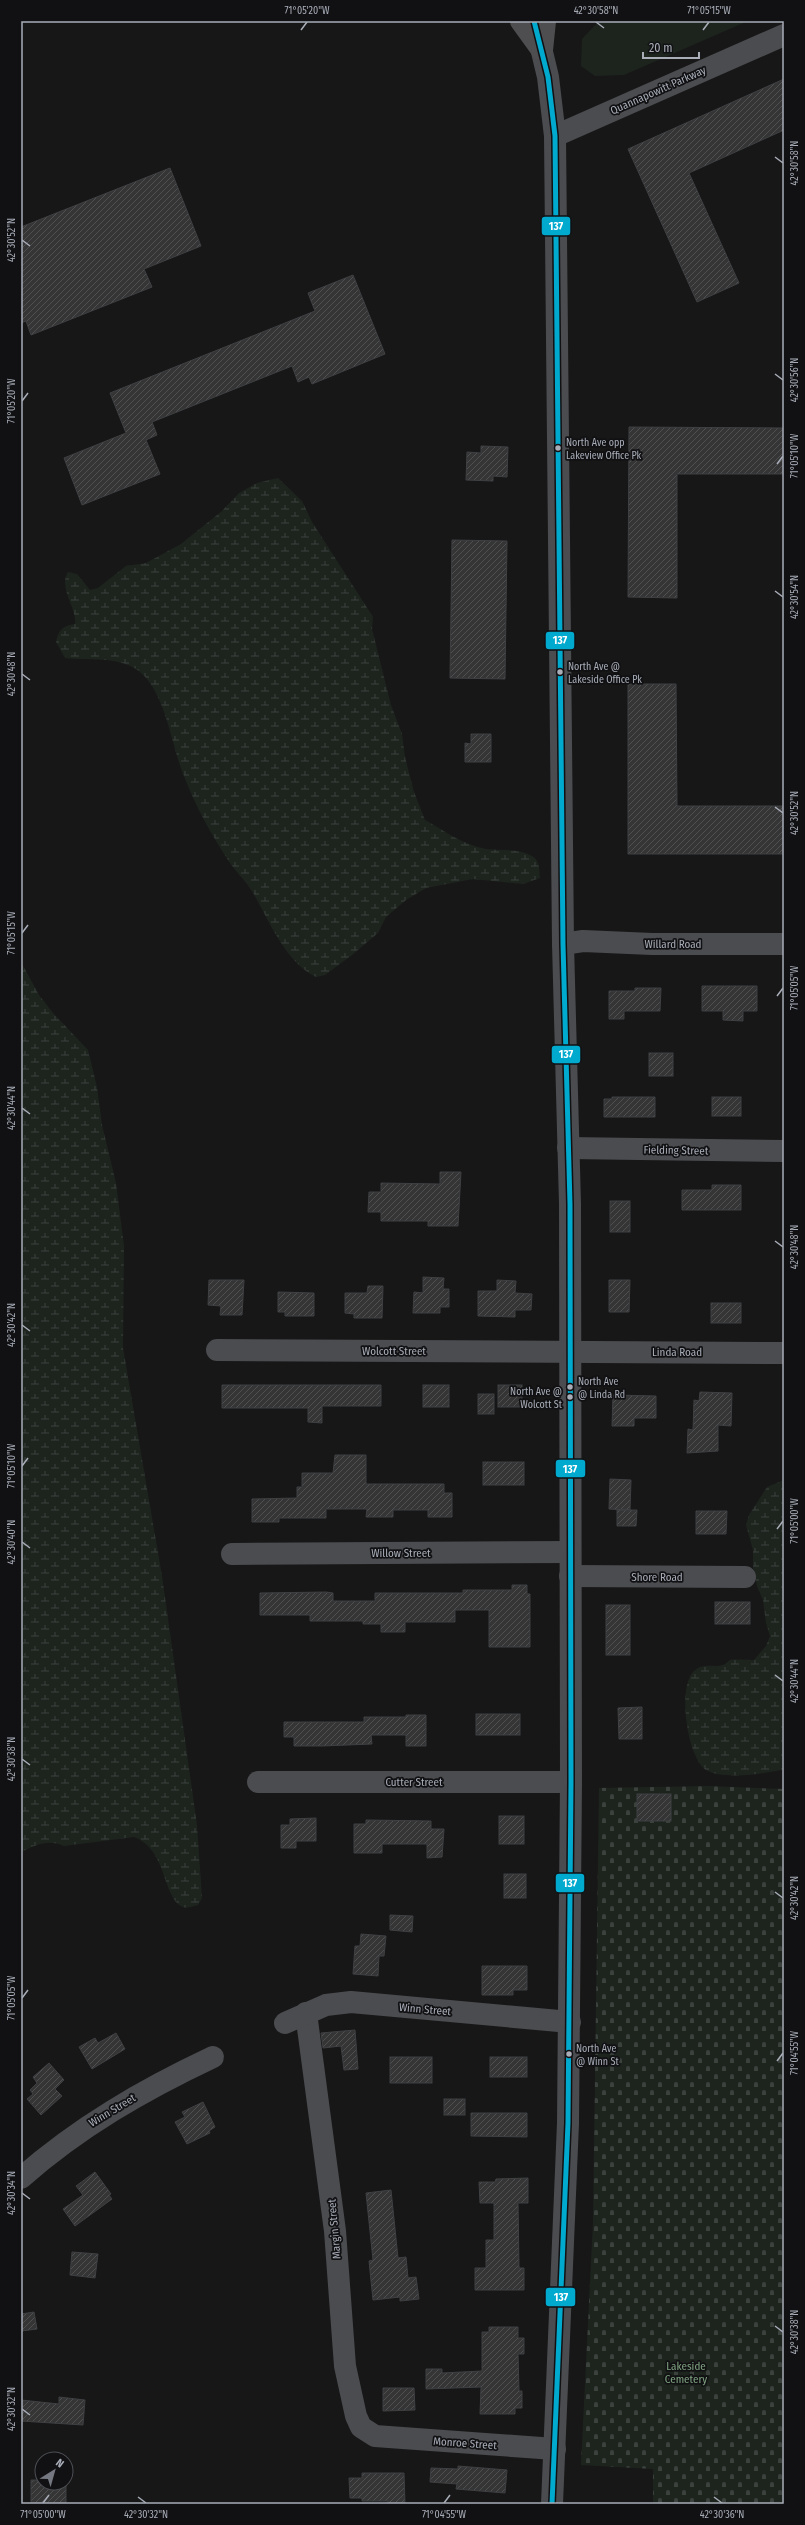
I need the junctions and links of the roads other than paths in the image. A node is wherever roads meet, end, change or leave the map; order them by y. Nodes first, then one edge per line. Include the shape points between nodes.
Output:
1 (521, 21) edge
2 (534, 21) edge
3 (545, 21) edge
4 (784, 35) edge
5 (542, 50) junction
6 (555, 136) junction
7 (563, 944) junction
8 (784, 944) edge
9 (568, 1148) junction
10 (784, 1151) edge
11 (217, 1350) dead end
12 (570, 1352) junction
13 (784, 1353) edge
14 (570, 1552) junction
15 (232, 1554) dead end
16 (570, 1576) junction
17 (745, 1577) dead end
18 (258, 1782) dead end
19 (571, 1782) junction
20 (306, 2013) junction
21 (570, 2022) junction
22 (285, 2023) dead end
23 (213, 2057) dead end
24 (21, 2178) edge
25 (374, 2436) joint
26 (554, 2449) junction
27 (552, 2504) edge

1 - 5 highway
2 - 5 street
3 - 5 highway
4 - 6 street, Quannapowitt Parkway
5 - 6 street
6 - 7 street
7 - 8 street, Willard Road via 583,941
7 - 9 street
9 - 10 street, Fielding Street
9 - 12 street
11 - 12 street, Wolcott Street
12 - 13 street, Linda Road
12 - 14 street
14 - 15 street, Willow Street
14 - 16 street
16 - 17 street, Shore Road
16 - 19 street
18 - 19 street, Cutter Street
19 - 21 street
20 - 21 street, Winn Street via 326,2005 351,2002
20 - 22 street, Winn Street
20 - 25 street, Margin Street via 335,2231 345,2366 356,2416 361,2427
21 - 26 street
23 - 24 street, Winn Street via 130,2099 88,2125
25 - 26 street, Monroe Street
26 - 27 street

